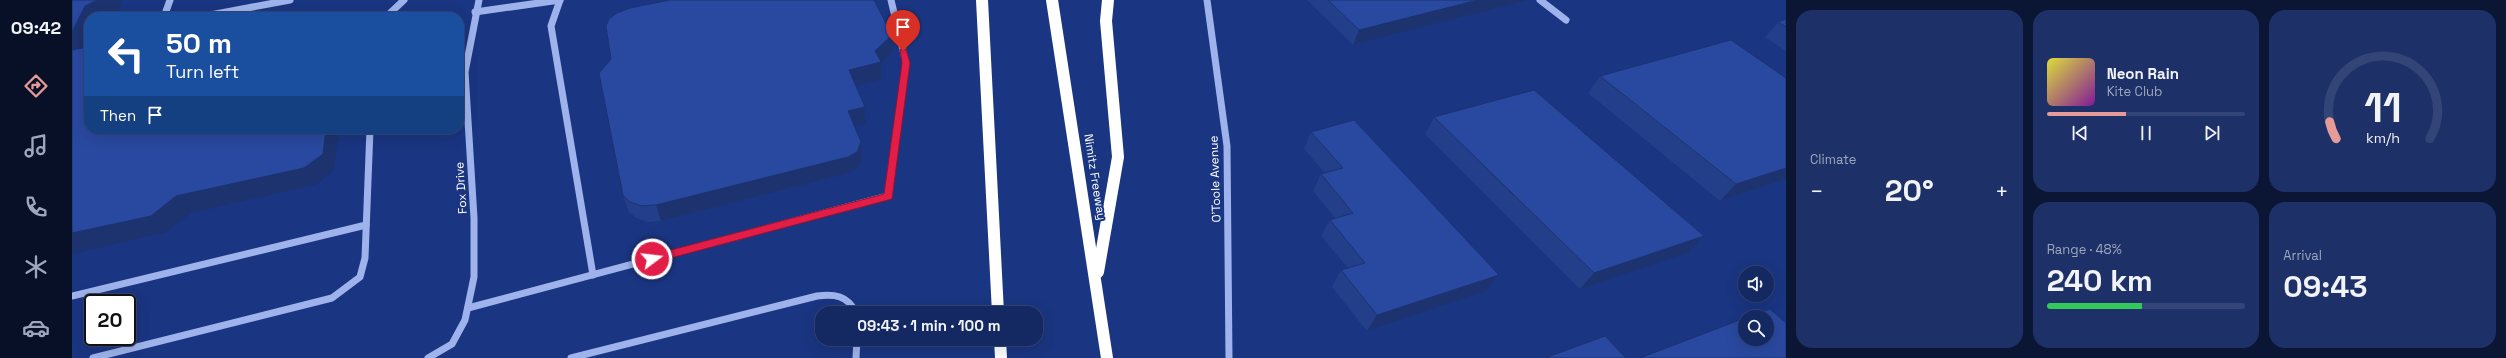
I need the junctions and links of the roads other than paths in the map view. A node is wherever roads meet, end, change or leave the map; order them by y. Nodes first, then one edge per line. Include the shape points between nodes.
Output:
1 (170, 0) edge
2 (290, 0) edge
3 (404, 0) edge
4 (479, 0) edge
5 (560, 0) edge
6 (892, 0) edge
7 (982, 0) edge
8 (1052, 0) edge
9 (1108, 0) edge
10 (1207, 0) edge
11 (1540, 0) edge
12 (166, 12) edge
13 (226, 12) edge
14 (391, 12) edge
15 (475, 12) junction
16 (1566, 20) dead end
17 (370, 134) edge
18 (366, 226) junction
19 (593, 275) junction
20 (1097, 283) junction
21 (72, 296) edge
22 (853, 306) edge
23 (998, 306) edge
24 (468, 308) junction
25 (857, 346) edge
26 (1000, 346) edge
27 (93, 358) edge
28 (428, 358) edge
29 (572, 358) edge
30 (856, 358) edge
31 (1001, 358) edge
32 (1107, 358) edge
33 (1229, 358) edge

1 - 12 street
2 - 13 street
3 - 14 street
4 - 15 street, Fox Drive
5 - 15 street
5 - 19 street via 551,26
6 - 19 street via 906,63 888,196
7 - 23 highway
8 - 20 highway, Nimitz Freeway
9 - 20 highway via 1106,21 1118,157
10 - 33 street, O’Toole Avenue via 1227,146
11 - 16 street
15 - 24 street, Fox Drive via 464,72 474,218 474,277
17 - 18 street
18 - 21 street
18 - 27 street via 365,258 360,277 332,298
19 - 24 street
20 - 32 highway, Nimitz Freeway
22 - 29 street via 836,293 817,296
24 - 28 street, Fox Drive via 465,320 452,344
25 - 30 street
26 - 31 highway

